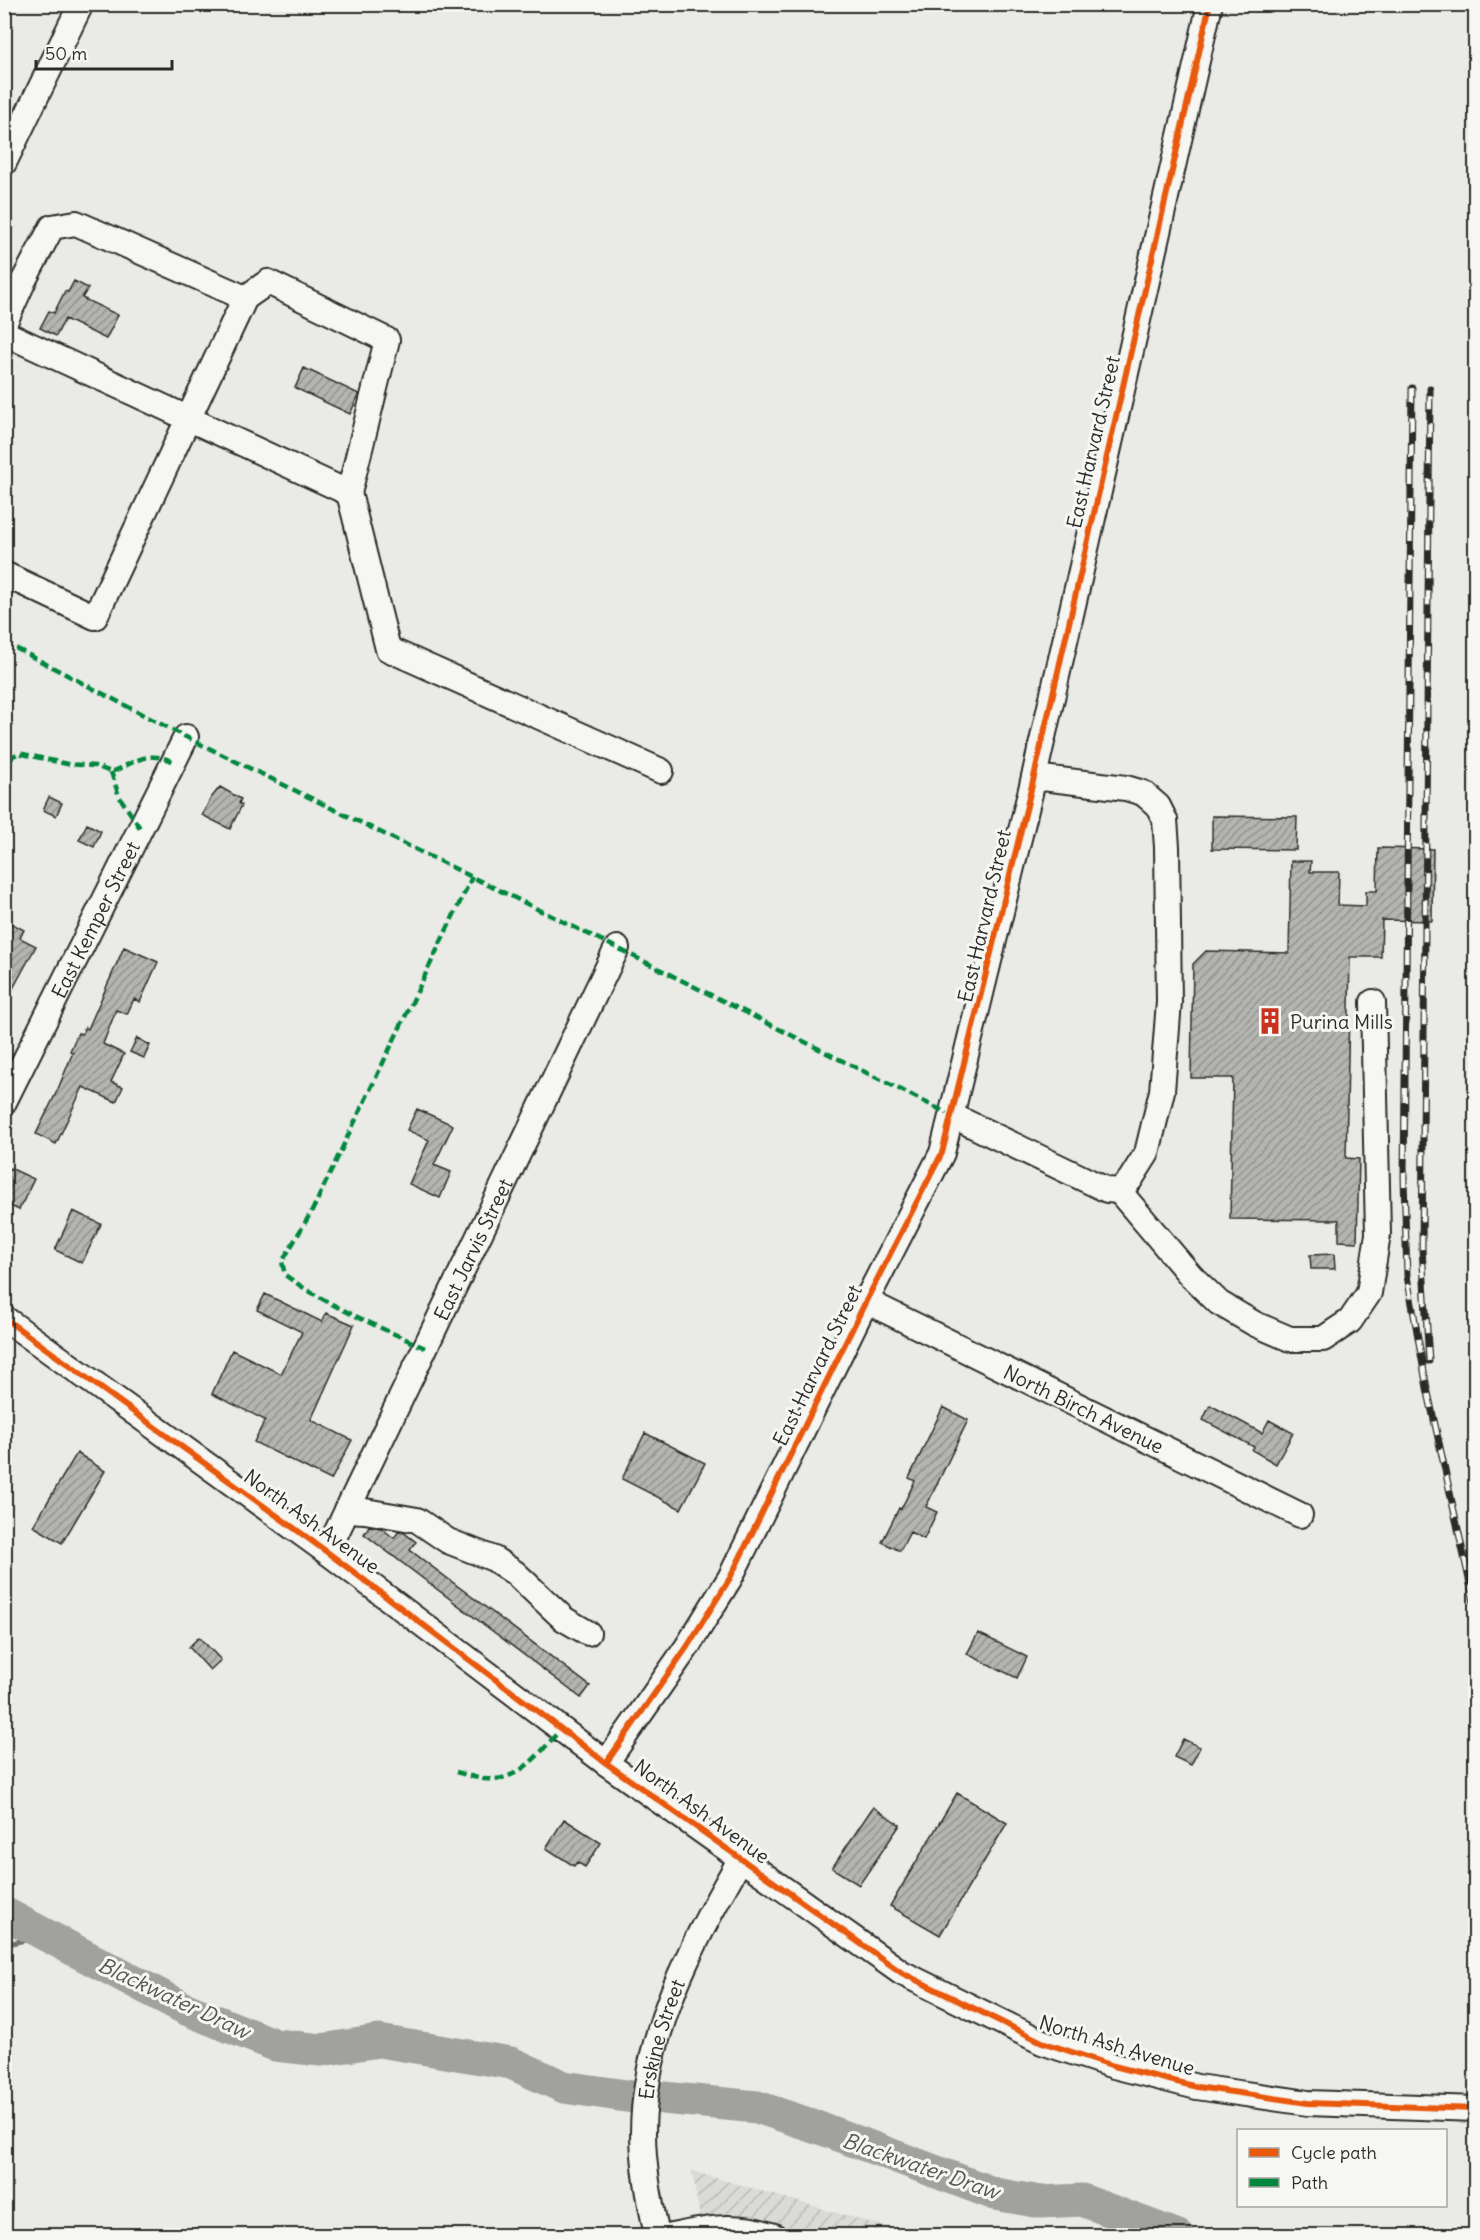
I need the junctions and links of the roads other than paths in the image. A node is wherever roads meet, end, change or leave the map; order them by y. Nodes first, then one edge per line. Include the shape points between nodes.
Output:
1 (81, 4) edge
2 (1210, 4) edge
3 (4, 163) edge
4 (14, 275) edge
5 (245, 298) junction
6 (4, 324) edge
7 (4, 333) edge
8 (188, 418) junction
9 (349, 493) junction
10 (4, 574) edge
11 (186, 737) dead end
12 (661, 771) dead end
13 (1034, 777) junction
14 (618, 948) dead end
15 (1373, 1002) dead end
16 (4, 1102) edge
17 (953, 1116) junction
18 (1119, 1191) junction
19 (866, 1301) junction
20 (4, 1318) edge
21 (347, 1510) junction
22 (1300, 1515) dead end
23 (327, 1552) junction
24 (588, 1632) dead end
25 (606, 1763) junction
26 (740, 1860) junction
27 (1476, 2109) edge
28 (657, 2235) edge
29 (672, 2235) edge
30 (774, 2235) edge

1 - 3 street
2 - 13 street, East Harvard Street
4 - 5 street via 52,227 76,223
4 - 6 street
5 - 8 street
5 - 9 street via 267,282 387,340
7 - 8 street
8 - 9 street
8 - 10 street via 95,617
9 - 12 street via 388,649
11 - 16 street, East Kemper Street
13 - 17 street, East Harvard Street
13 - 18 street via 1143,793 1158,806 1165,820 1169,1002 1162,1091 1147,1153
14 - 21 street, East Jarvis Street
15 - 18 street via 1378,1234 1369,1293 1350,1321 1323,1339 1290,1339 1255,1324 1220,1303 1191,1275
17 - 18 street via 1107,1190
17 - 19 street, East Harvard Street via 942,1154
19 - 22 street, North Birch Avenue
19 - 25 street, East Harvard Street via 730,1578
20 - 23 street, North Ash Avenue
21 - 23 street, East Jarvis Street
21 - 24 street via 417,1520 448,1541 494,1559 515,1573 564,1619
23 - 25 street, North Ash Avenue
25 - 26 street, North Ash Avenue
26 - 27 street, North Ash Avenue via 902,1973 1042,2042 1146,2075 1252,2096 1354,2106
26 - 28 street, Erskine Street via 688,1953 658,2039 643,2131 645,2169
29 - 30 street via 732,2226

